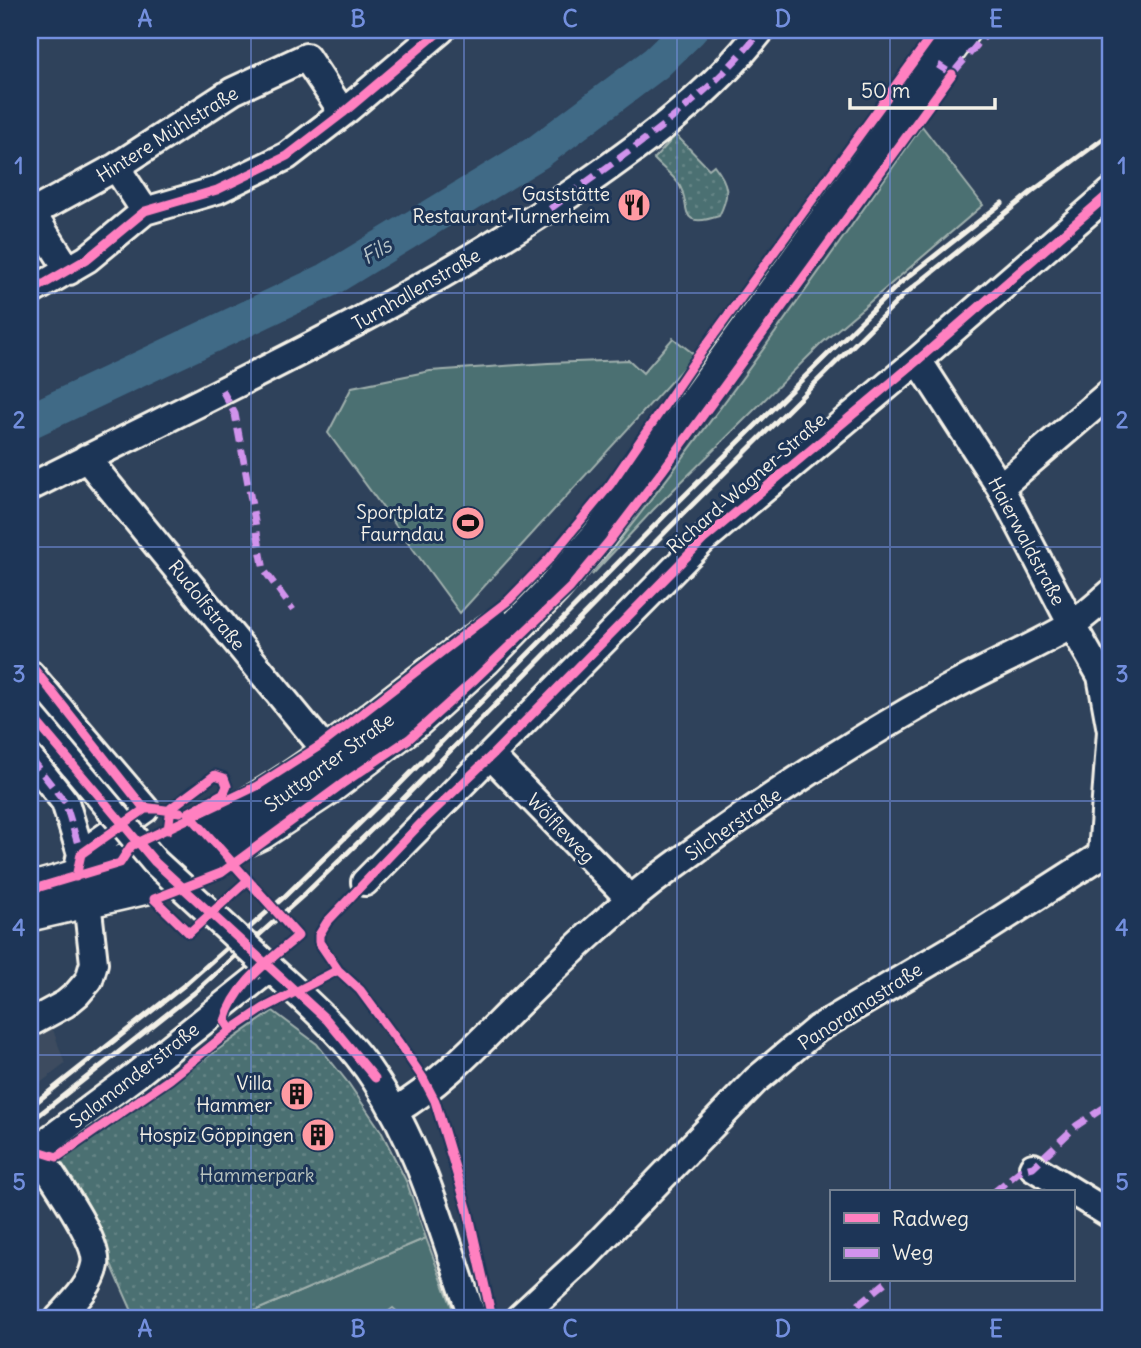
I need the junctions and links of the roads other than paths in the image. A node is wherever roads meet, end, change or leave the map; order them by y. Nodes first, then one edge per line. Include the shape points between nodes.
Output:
1 (441, 30) edge
2 (761, 30) edge
3 (962, 30) edge
4 (343, 113) junction
5 (116, 167) junction
6 (1111, 192) edge
7 (145, 211) junction
8 (69, 271) junction
9 (30, 292) edge
10 (918, 360) junction
11 (1111, 392) edge
12 (86, 458) junction
13 (1000, 486) junction
14 (30, 487) edge
15 (554, 588) junction
16 (1111, 593) edge
17 (1072, 625) junction
18 (30, 674) edge
19 (30, 714) edge
20 (1111, 731) edge
21 (320, 744) junction
22 (491, 756) junction
23 (30, 758) edge
24 (1107, 851) edge
25 (81, 877) junction
26 (365, 882) dead end
27 (30, 890) edge
28 (631, 900) junction
29 (30, 914) edge
30 (270, 968) junction
31 (30, 1023) edge
32 (417, 1097) junction
33 (33, 1152) edge
34 (1033, 1167) dead end
35 (1070, 1190) edge
36 (1074, 1192) edge
37 (1111, 1215) edge
38 (59, 1318) edge
39 (473, 1318) edge
40 (519, 1318) edge

1 - 4 street
2 - 12 street, Turnhallenstraße via 673,120 509,236 311,347
3 - 15 main road, Stuttgarter Straße via 640,482
4 - 5 street, Hintere Mühlstraße via 306,57 233,91
4 - 7 street via 283,158 217,190
5 - 7 street
5 - 8 street, Hintere Mühlstraße via 32,213
6 - 10 street, Richard-Wagner-Straße
7 - 8 street
8 - 9 street
10 - 13 street, Haierwaldstraße
10 - 22 street, Richard-Wagner-Straße via 703,540
11 - 13 street
12 - 14 street, Turnhallenstraße
12 - 21 street, Rudolfstraße
13 - 17 street, Haierwaldstraße
15 - 21 main road, Stuttgarter Straße
15 - 25 main road, Stuttgarter Straße via 416,721 262,832 147,887
16 - 17 street, Silcherstraße
17 - 20 street, Haierwaldstraße via 1101,676
17 - 28 street, Silcherstraße via 948,689 841,752 756,807
18 - 25 street via 145,809
19 - 30 street, bridge via 148,854
20 - 24 street, Haierwaldstraße
21 - 25 main road, Stuttgarter Straße via 236,811
22 - 26 street, Richard-Wagner-Straße
22 - 28 street, Wölfleweg
23 - 25 street via 65,802
24 - 40 street, Panoramastraße via 817,1029 756,1080 586,1256
25 - 27 main road, Stuttgarter Straße
25 - 29 main road, Stuttgarter Straße
25 - 31 street via 94,963 89,980 65,1003
28 - 32 street, Silcherstraße
30 - 32 street via 327,1020 375,1079
30 - 33 street, Salamanderstraße
32 - 39 street via 408,1137
33 - 38 street via 84,1227 96,1264 82,1293
34 - 35 street
36 - 37 street

